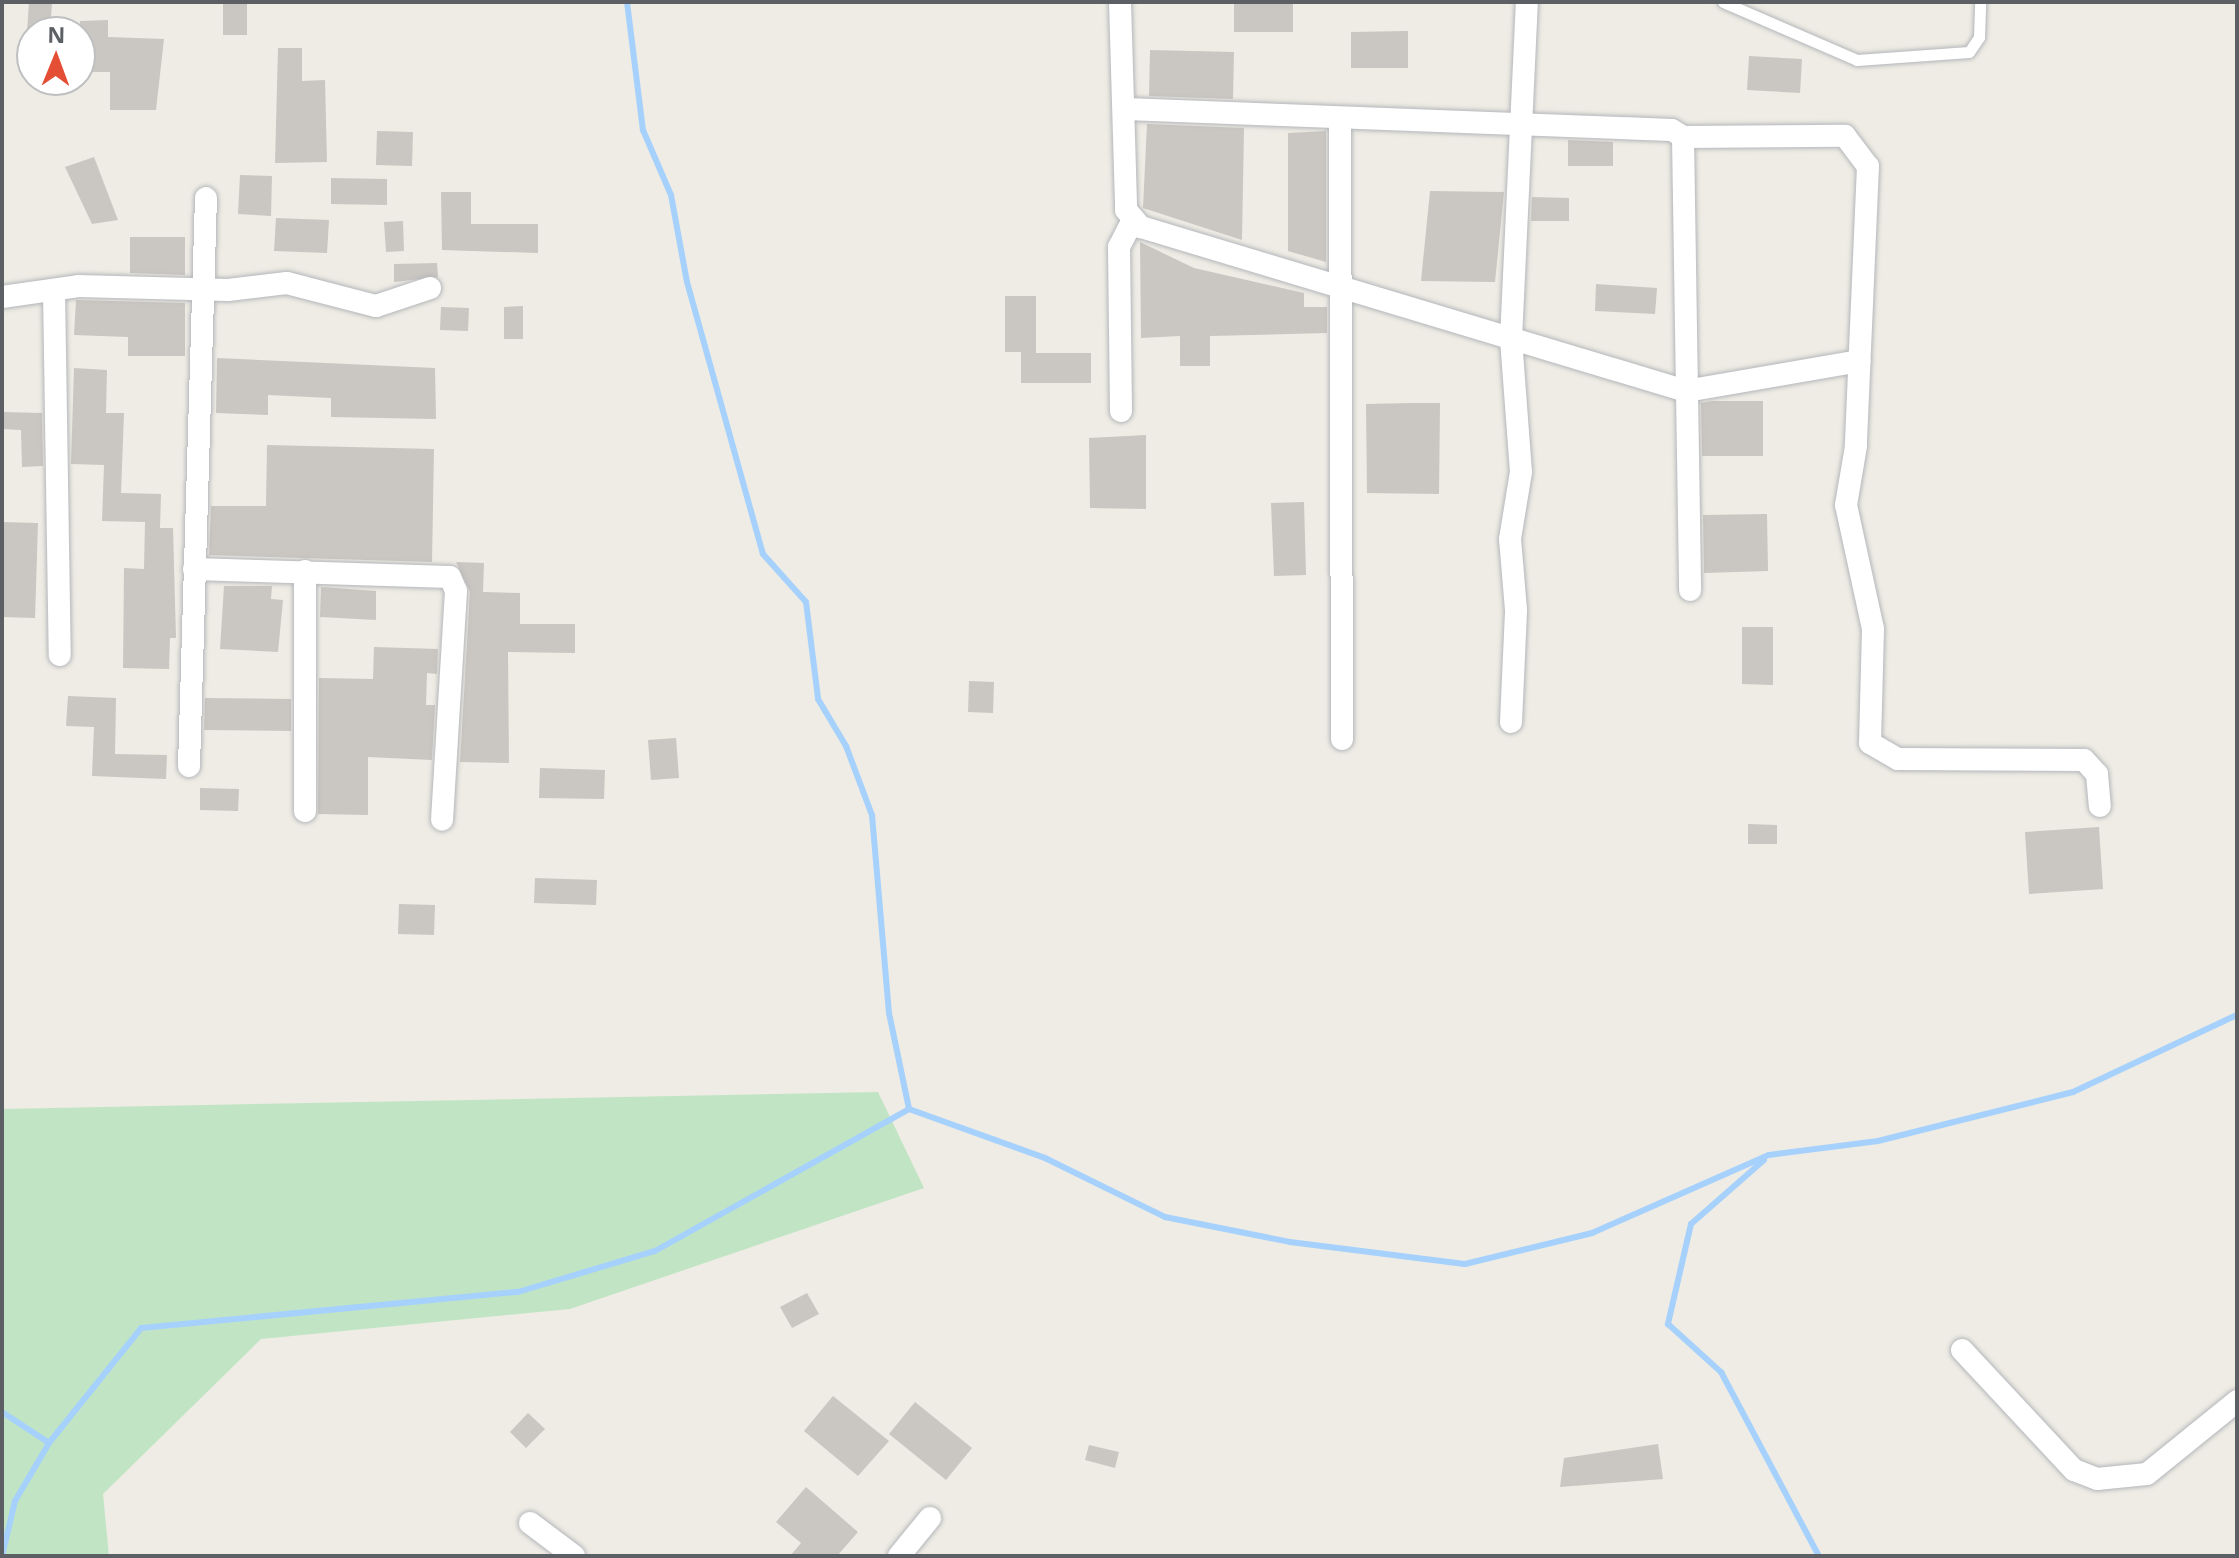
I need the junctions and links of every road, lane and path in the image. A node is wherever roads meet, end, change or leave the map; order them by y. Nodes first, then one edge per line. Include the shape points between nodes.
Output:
1 (1120, 2) edge
2 (1527, 2) edge
3 (1723, 2) edge
4 (1980, 2) edge
5 (1126, 109) junction
6 (1340, 121) junction
7 (1522, 125) junction
8 (1683, 137) junction
9 (206, 198) dead end
10 (1132, 221) junction
11 (201, 284) junction
12 (430, 288) dead end
13 (1340, 288) junction
14 (54, 290) junction
15 (2, 297) edge
16 (1511, 339) junction
17 (1859, 361) junction
18 (1686, 391) junction
19 (1121, 411) dead end
20 (194, 569) junction
21 (305, 571) junction
22 (1690, 590) dead end
23 (60, 655) dead end
24 (1511, 722) dead end
25 (1342, 739) dead end
26 (189, 766) dead end
27 (2100, 806) dead end
28 (305, 811) dead end
29 (442, 820) dead end
30 (1962, 1350) dead end
31 (2237, 1401) edge
32 (930, 1518) dead end
33 (530, 1523) dead end
34 (574, 1556) edge
35 (899, 1556) edge

1 - 5 street
2 - 7 street
3 - 4 lane via 1857,60 1969,52 1979,37
5 - 6 street
5 - 10 street
6 - 7 street
6 - 13 street
7 - 8 street via 1672,130
7 - 16 street
8 - 17 street via 1845,136 1861,150 1870,186
8 - 18 street
9 - 11 street
10 - 13 street
10 - 19 street via 1119,247
11 - 12 street via 304,285 376,306
11 - 14 street
11 - 20 street
13 - 16 street
13 - 25 street
14 - 15 street
14 - 23 street
16 - 18 street
16 - 24 street via 1521,472 1510,539 1516,610
17 - 18 street
17 - 27 street via 1846,505 1873,629 1870,743 1898,759 2084,760 2097,774
18 - 22 street
20 - 21 street
20 - 26 street
21 - 28 street
21 - 29 street via 450,577 456,591
30 - 31 street via 2074,1470 2097,1479 2147,1474
32 - 35 street
33 - 34 street

